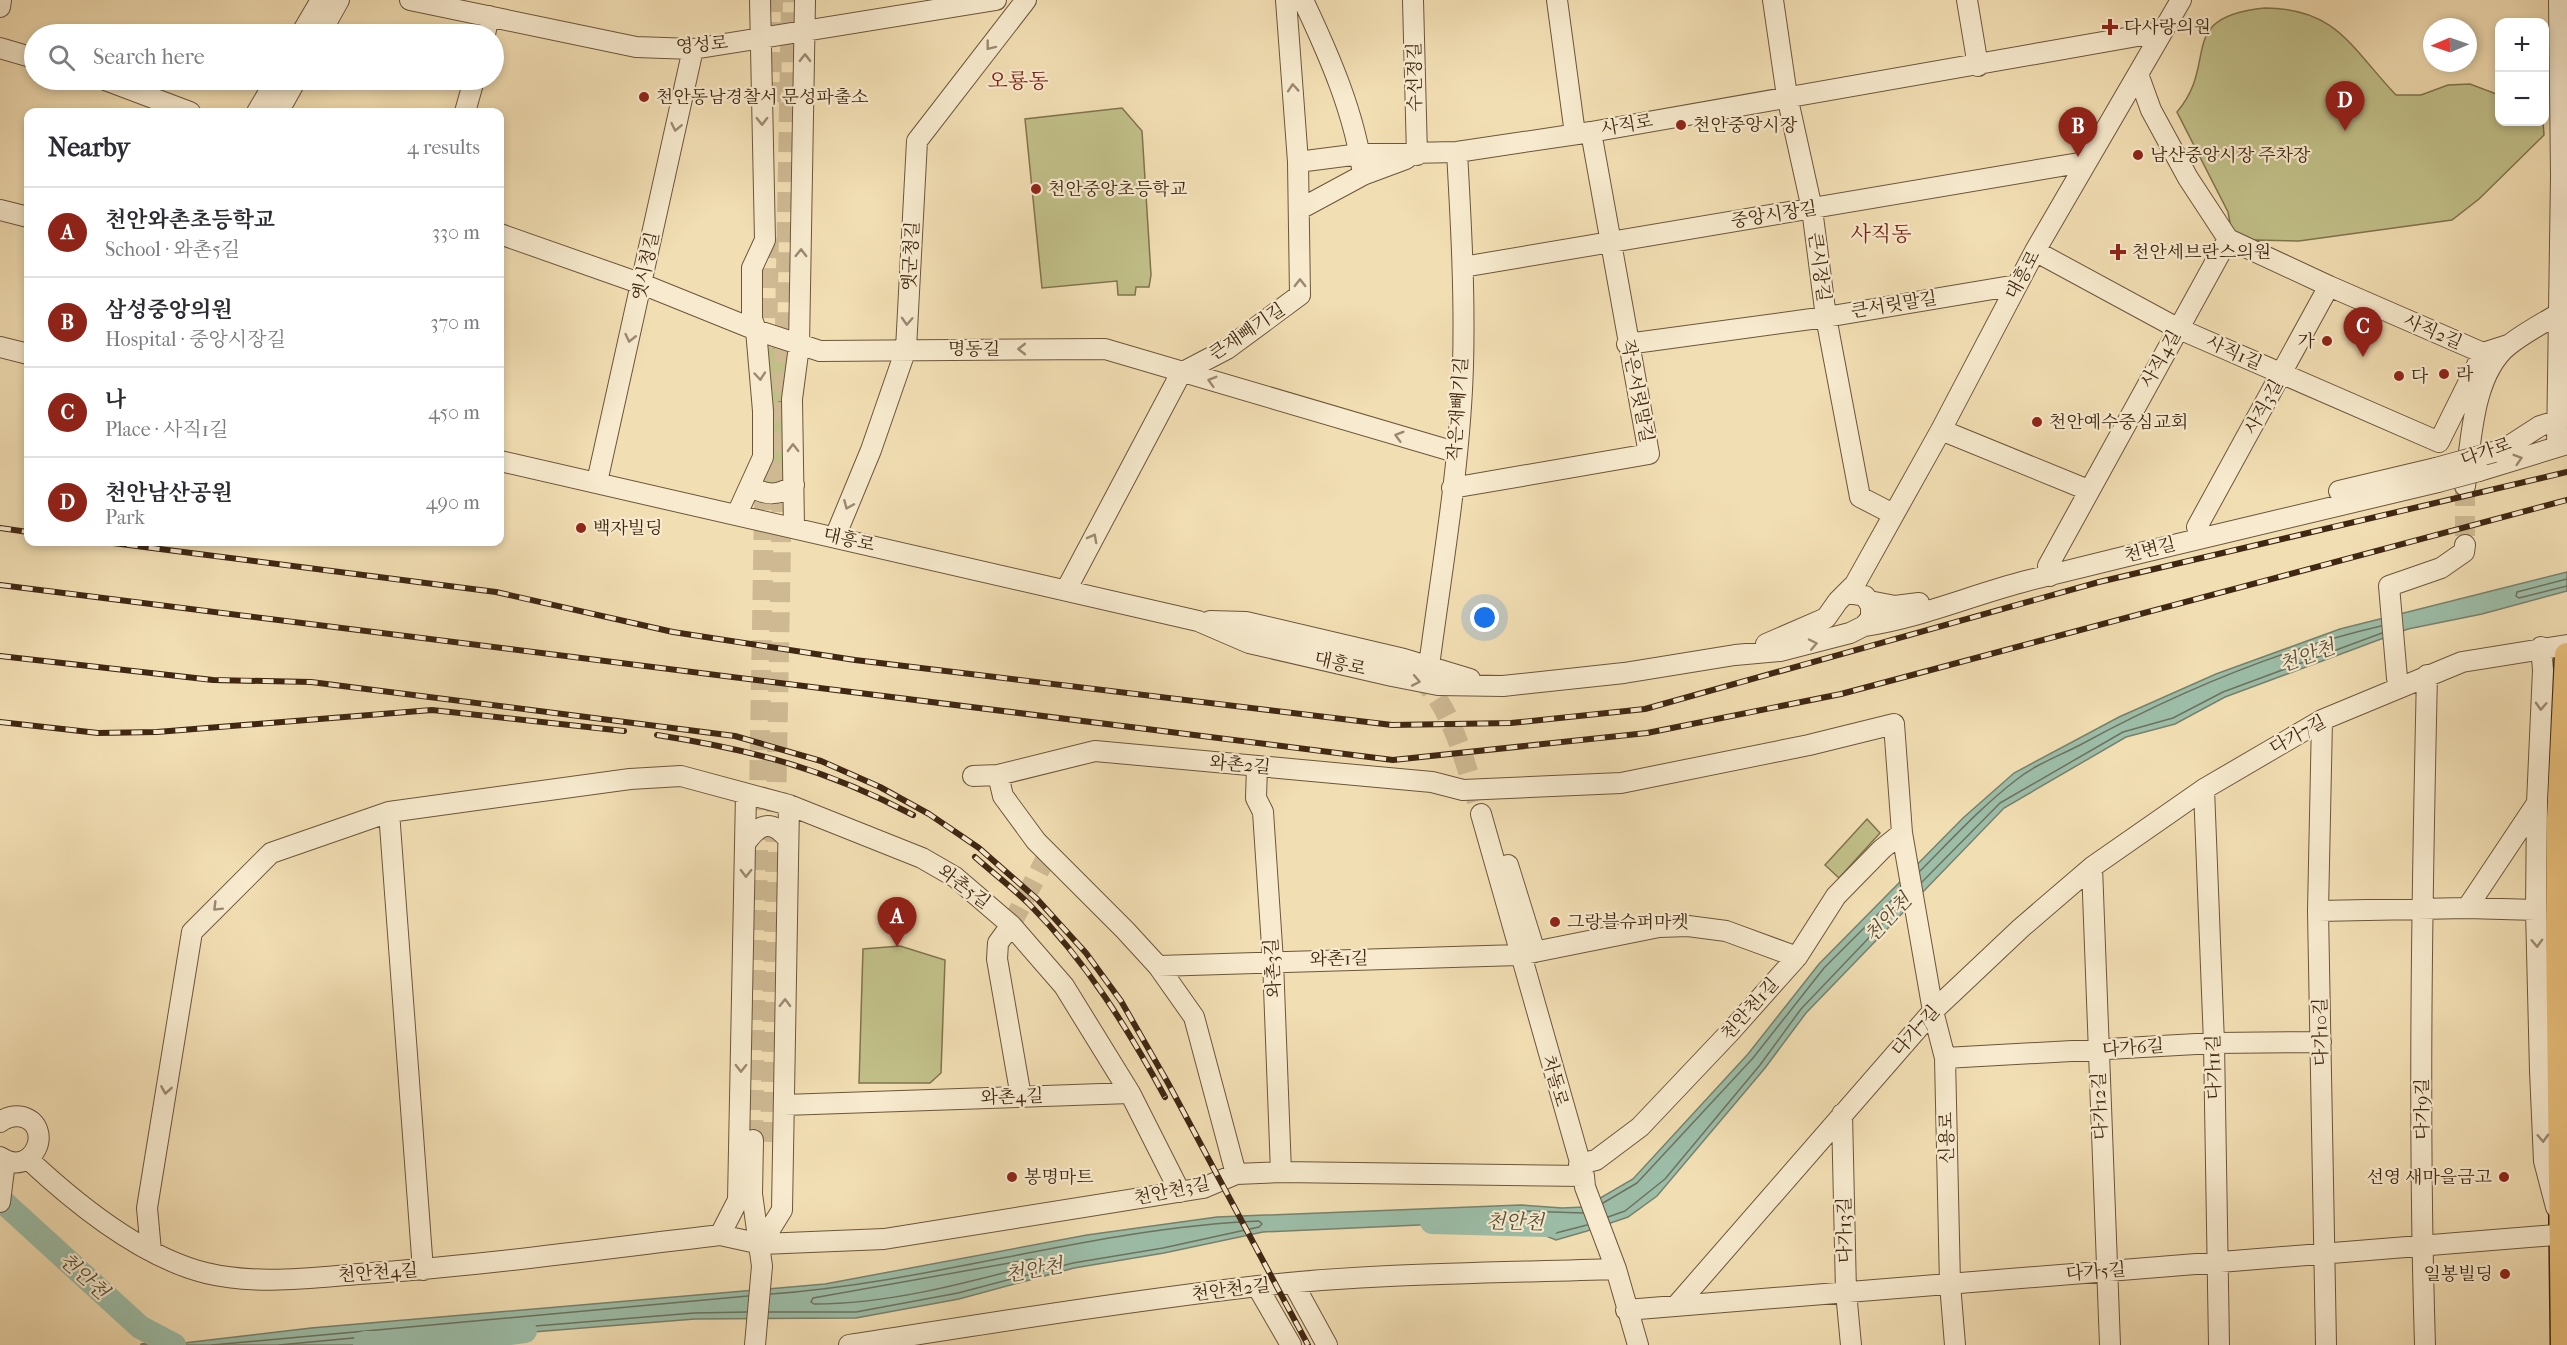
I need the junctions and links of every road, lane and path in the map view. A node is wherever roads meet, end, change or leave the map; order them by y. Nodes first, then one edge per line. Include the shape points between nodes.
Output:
1 (1, 0) edge
2 (321, 0) edge
3 (339, 0) edge
4 (410, 0) edge
5 (760, 0) edge
6 (805, 0) edge
7 (996, 0) edge
8 (1026, 0) edge
9 (1286, 0) edge
10 (1303, 0) edge
11 (1413, 0) edge
12 (1557, 0) edge
13 (1773, 0) edge
14 (1967, 0) edge
15 (2181, 0) edge
16 (2559, 0) edge
17 (957, 3) edge
18 (0, 7) edge
19 (307, 24) edge
20 (326, 24) edge
21 (481, 24) edge
22 (504, 28) edge
23 (805, 32) junction
24 (2160, 32) junction
25 (761, 39) junction
26 (0, 48) edge
27 (693, 49) junction
28 (24, 55) edge
29 (1978, 66) junction
30 (2138, 74) junction
31 (132, 90) edge
32 (270, 90) edge
33 (290, 90) edge
34 (471, 90) edge
35 (1787, 96) junction
36 (179, 108) edge
37 (259, 108) edge
38 (280, 108) edge
39 (466, 108) edge
40 (1583, 133) junction
41 (1456, 152) junction
42 (1360, 154) junction
43 (1417, 155) junction
44 (1298, 162) junction
45 (2085, 162) junction
46 (1363, 175) junction
47 (1300, 209) junction
48 (1812, 209) junction
49 (0, 210) edge
50 (24, 216) edge
51 (504, 235) edge
52 (2228, 239) junction
53 (1609, 242) junction
54 (2035, 251) junction
55 (2562, 251) edge
56 (1463, 267) junction
57 (642, 284) junction
58 (2017, 285) junction
59 (2329, 286) junction
60 (2563, 312) edge
61 (1826, 317) junction
62 (2177, 328) junction
63 (756, 330) junction
64 (1627, 344) junction
65 (2508, 345) junction
66 (799, 346) junction
67 (0, 347) edge
68 (906, 349) junction
69 (24, 353) edge
70 (2483, 353) junction
71 (1181, 373) junction
72 (2282, 375) junction
73 (2562, 419) edge
74 (1941, 430) junction
75 (2562, 446) edge
76 (1455, 452) junction
77 (504, 462) edge
78 (2437, 475) junction
79 (597, 482) junction
80 (794, 485) junction
81 (750, 486) junction
82 (2465, 486) tunnel mouth
83 (1452, 488) junction
84 (2088, 490) junction
85 (737, 514) junction
86 (1893, 514) junction
87 (2197, 526) junction
88 (794, 527) junction
89 (835, 537) junction
90 (2465, 545) tunnel mouth
91 (2049, 571) junction
92 (1066, 590) junction
93 (1854, 599) junction
94 (1198, 621) junction
95 (1862, 628) junction
96 (2567, 645) edge
97 (2541, 647) junction
98 (1735, 655) junction
99 (2567, 655) edge
100 (1429, 666) junction
101 (1398, 667) tunnel mouth
102 (2543, 670) junction
103 (2427, 675) junction
104 (2399, 682) junction
105 (1487, 684) junction
106 (2322, 720) junction
107 (1257, 766) junction
108 (998, 775) junction
109 (973, 776) dead end
110 (1484, 788) junction
111 (2204, 789) junction
112 (1463, 790) junction
113 (746, 794) junction
114 (2537, 803) junction
115 (789, 805) junction
116 (389, 812) junction
117 (1481, 814) tunnel mouth
118 (1902, 832) junction
119 (788, 839) junction
120 (747, 841) junction
121 (2092, 867) junction
122 (2468, 908) junction
123 (2421, 909) junction
124 (2536, 910) junction
125 (2318, 911) junction
126 (1011, 925) junction
127 (1520, 954) junction
128 (1797, 957) junction
129 (1273, 961) junction
130 (1158, 966) junction
131 (1933, 1011) junction
132 (2321, 1042) junction
133 (2214, 1043) junction
134 (2098, 1050) junction
135 (1945, 1058) junction
136 (1130, 1093) junction
137 (1022, 1097) junction
138 (784, 1105) junction
139 (1842, 1114) junction
140 (0, 1122) edge
141 (762, 1141) tunnel mouth
142 (3, 1159) edge
143 (28, 1159) junction
144 (1281, 1172) junction
145 (1236, 1174) junction
146 (1583, 1176) junction
147 (1180, 1192) junction
148 (0, 1202) edge
149 (2565, 1234) edge
150 (720, 1235) junction
151 (760, 1244) junction
152 (2422, 1246) junction
153 (151, 1251) junction
154 (2324, 1254) junction
155 (2218, 1262) junction
156 (1616, 1269) junction
157 (423, 1270) junction
158 (2107, 1271) junction
159 (1293, 1283) junction
160 (1950, 1284) junction
161 (1257, 1286) junction
162 (1846, 1292) junction
163 (1676, 1306) junction
164 (1626, 1310) junction
165 (969, 1336) edge
166 (756, 1343) edge
167 (849, 1345) edge
168 (1291, 1345) edge
169 (1327, 1345) edge
170 (1638, 1345) edge
171 (1851, 1345) edge
172 (1955, 1345) edge
173 (2110, 1345) edge
174 (2220, 1345) edge
175 (2326, 1345) edge
176 (2425, 1345) edge
177 (2564, 1345) edge

1 - 18 street
2 - 19 street
3 - 20 street
4 - 21 street, 영성로
5 - 25 street
6 - 23 street
7 - 17 street, 영성로
8 -> 68 street, 옛군청길 via 917,141
44 -> 9 street, 큰재빼기길
10 - 42 street via 1343,93
11 - 43 street, 수선정길
12 - 40 street, 작은서릿말길
13 - 35 street, 큰시장길
14 - 29 street
15 - 24 street, 대흥로
16 - 55 street
17 - 23 street, 영성로
22 - 27 street, 영성로 via 636,47
23 - 25 street, 영성로
66 -> 23 street
24 - 29 street, 사직로
24 - 30 street, 대흥로
25 - 27 street, 영성로
25 -> 63 street via 765,240 752,268 752,318
26 - 28 street
27 -> 57 street, 옛시청길
29 - 35 street, 사직로
30 - 45 street, 대흥로
30 - 52 street via 2151,110 2188,178
31 - 36 street
32 - 37 street
33 - 38 street
34 - 39 street
35 - 40 street, 사직로
35 - 48 street, 큰시장길
40 - 41 street, 사직로
40 - 53 street, 작은서릿말길
41 - 43 street, 사직로
41 - 56 street, 작은재빼기길
42 - 43 street, 사직로
42 - 44 street, 사직로
42 - 46 street
43 - 46 street, 사직로
44 - 47 street, 큰재빼기길
45 - 48 street, 중앙시장길
45 - 54 street, 대흥로
46 - 47 street, 사직로
71 -> 47 street, 큰재빼기길 via 1227,349 1300,295
48 - 53 street, 중앙시장길
48 - 61 street, 큰시장길
49 - 50 street
51 - 57 street, 명동길
52 - 59 street, 사직2길
52 - 62 street, 사직4길
53 - 56 street, 중앙시장길
53 - 64 street, 작은서릿말길
54 - 58 street, 대흥로
54 - 62 street, 사직1길
55 - 60 street
56 - 76 street, 작은재빼기길 via 1463,367
57 - 63 street, 명동길
57 -> 79 street, 옛시청길
58 - 61 street, 큰서릿말길
58 - 74 street, 대흥로
59 - 70 street, 사직2길
59 - 72 street, 사직3길
60 - 65 street
60 - 73 street
61 - 64 street, 큰서릿말길
61 - 86 street, 큰시장길 via 1860,497
62 - 72 street, 사직1길
62 - 84 street, 사직4길
63 - 66 street, 명동길
63 -> 81 street via 763,457
64 - 83 street, 작은서릿말길 via 1649,454
65 - 70 street
65 - 82 street via 2487,372 2473,422
66 - 68 street, 명동길 via 820,351
80 -> 66 street via 792,399
67 - 69 street
71 -> 68 street, 명동길 via 1105,349
68 -> 89 street, 옛군청길 via 872,450
70 - 72 street, 사직1길 via 2439,442
76 -> 71 street, 명동길
92 -> 71 street
72 - 87 street, 사직3길
73 - 75 street
73 - 78 street, 다가로, bridge via 2540,426 2506,448
74 - 84 street
74 - 86 street, 대흥로
78 -> 75 street, 다가로, bridge via 2479,471
76 - 83 street, 작은재빼기길
77 - 79 street, 대흥로
78 - 87 street, 천변길
78 - 91 street, 천변길 via 2200,537
79 - 85 street, 대흥로
80 - 81 street via 770,494
80 - 88 street
81 - 85 street
83 - 100 street, 작은재빼기길
84 - 91 street, 사직4길
85 - 88 street, 대흥로
86 - 93 street, 대흥로
87 - 91 street, 천변길
88 - 89 street, 대흥로
89 - 92 street, 대흥로
90 - 104 street via 2464,552 2441,568 2389,586
91 - 93 street, 천변길 via 1914,604 1895,606
91 - 95 street, 천변길
92 - 94 street, 대흥로
93 - 95 street, 대흥로 via 1872,612
93 - 95 street via 1839,623 1848,629
93 - 98 street via 1826,618
94 - 100 street, 대흥로 via 1246,622
94 - 101 street
94 -> 105 street, 대흥로 via 1249,643 1392,676 1438,685
98 -> 95 street, 천변길 via 1780,651
96 - 97 street, 다가7길
97 - 102 street
97 - 103 street, 다가7길 via 2462,662
98 - 105 street, 대흥로 via 1624,673 1503,686
99 - 102 street
99 - 149 main road via 2559,819
100 - 105 street, 대흥로
102 -> 114 street
103 - 104 street, 다가7길
103 - 123 street, 다가9길
104 - 106 street, 다가7길
106 - 111 street, 다가7길
106 - 125 street, 다가10길
107 - 108 street, 와촌2길 via 1095,751
107 - 112 street, 와촌2길 via 1432,782
107 - 129 street, 와촌3길 via 1256,798 1263,812
108 - 109 street, 와촌2길
108 - 130 street via 1003,796 1036,841
110 - 112 street, 와촌2길
110 - 118 street, 와촌2길 via 1621,783 1894,724
110 - 127 street
111 - 121 street, 다가7길
111 - 133 street, 다가11길
112 - 127 street
113 - 115 street, 와촌5길
113 - 116 street, 와촌5길 via 681,776 666,776
113 - 120 street
114 - 122 street
114 - 124 street
115 - 119 street
115 - 126 street, 와촌5길 via 922,858 956,878
116 -> 153 street, 와촌5길 via 271,853 192,932 147,1208
116 - 157 street
117 - 127 street, 차돌로
118 - 128 street, 천안천1길 via 1836,897
118 - 131 street, 신용로
119 - 120 street via 775,827 764,826 756,829
138 -> 119 street
120 -> 150 street via 738,1200
121 - 131 street, 다가7길
121 - 134 street, 다가12길
122 - 123 street
122 - 124 street
123 - 125 street
123 - 152 street, 다가9길
124 -> 149 street via 2544,1161
125 - 132 street, 다가10길
126 - 136 street, 와촌5길 via 1064,986
126 - 137 street via 998,943 996,958
127 - 128 street, 와촌1길 via 1659,927 1688,927 1726,931
127 - 129 street, 와촌1길
127 - 146 street, 차돌로
128 - 146 street, 천안천1길 via 1640,1127 1596,1160
129 - 130 street, 와촌1길
129 - 144 street, 와촌3길
130 - 145 street via 1194,1017
131 - 135 street, 신용로
131 - 139 street, 다가7길
132 - 133 street, 다가6길
132 - 154 street, 다가10길
133 - 134 street, 다가6길
133 - 155 street, 다가11길
134 - 135 street, 다가6길
134 - 158 street, 다가12길
135 - 160 street, 신용로
136 - 137 street, 와촌4길
136 - 147 street
137 - 138 street, 와촌4길
138 - 151 street via 782,1210
139 - 162 street, 다가13길
139 - 163 street, 다가7길
140 - 143 street via 19,1116 33,1124 38,1147
141 - 151 street via 752,1194
142 - 143 street
142 - 148 street
143 - 153 street, 천안천4길 via 82,1205
144 - 145 street, 천안천3길
144 - 146 street, 천안천3길
145 - 147 street, 천안천3길 via 1203,1188
146 - 156 street, 차돌로
147 - 151 street, 천안천3길 via 884,1239
149 - 152 street, 다가5길
149 - 177 main road
150 - 151 street, 천안천4길
150 - 157 street, 천안천4길
151 - 166 street
152 - 154 street, 다가5길
152 - 176 street, 다가9길
153 - 157 street, 천안천4길 via 205,1273 245,1278
154 - 155 street, 다가5길
154 - 175 street, 다가10길
155 - 158 street, 다가5길
155 - 174 street, 다가11길
156 - 159 street, 천안천2길
156 - 164 street, 차돌로
158 - 160 street, 다가5길
158 - 173 street, 다가12길
159 - 161 street, 천안천2길
159 - 169 street
160 - 162 street, 다가5길
160 - 172 street, 신용로
161 - 165 street, 천안천2길
161 - 168 street
162 - 163 street, 다가5길
162 - 171 street, 다가13길
163 - 164 street, 다가5길
164 - 170 street, 차돌로
165 - 167 street, 천안천2길

